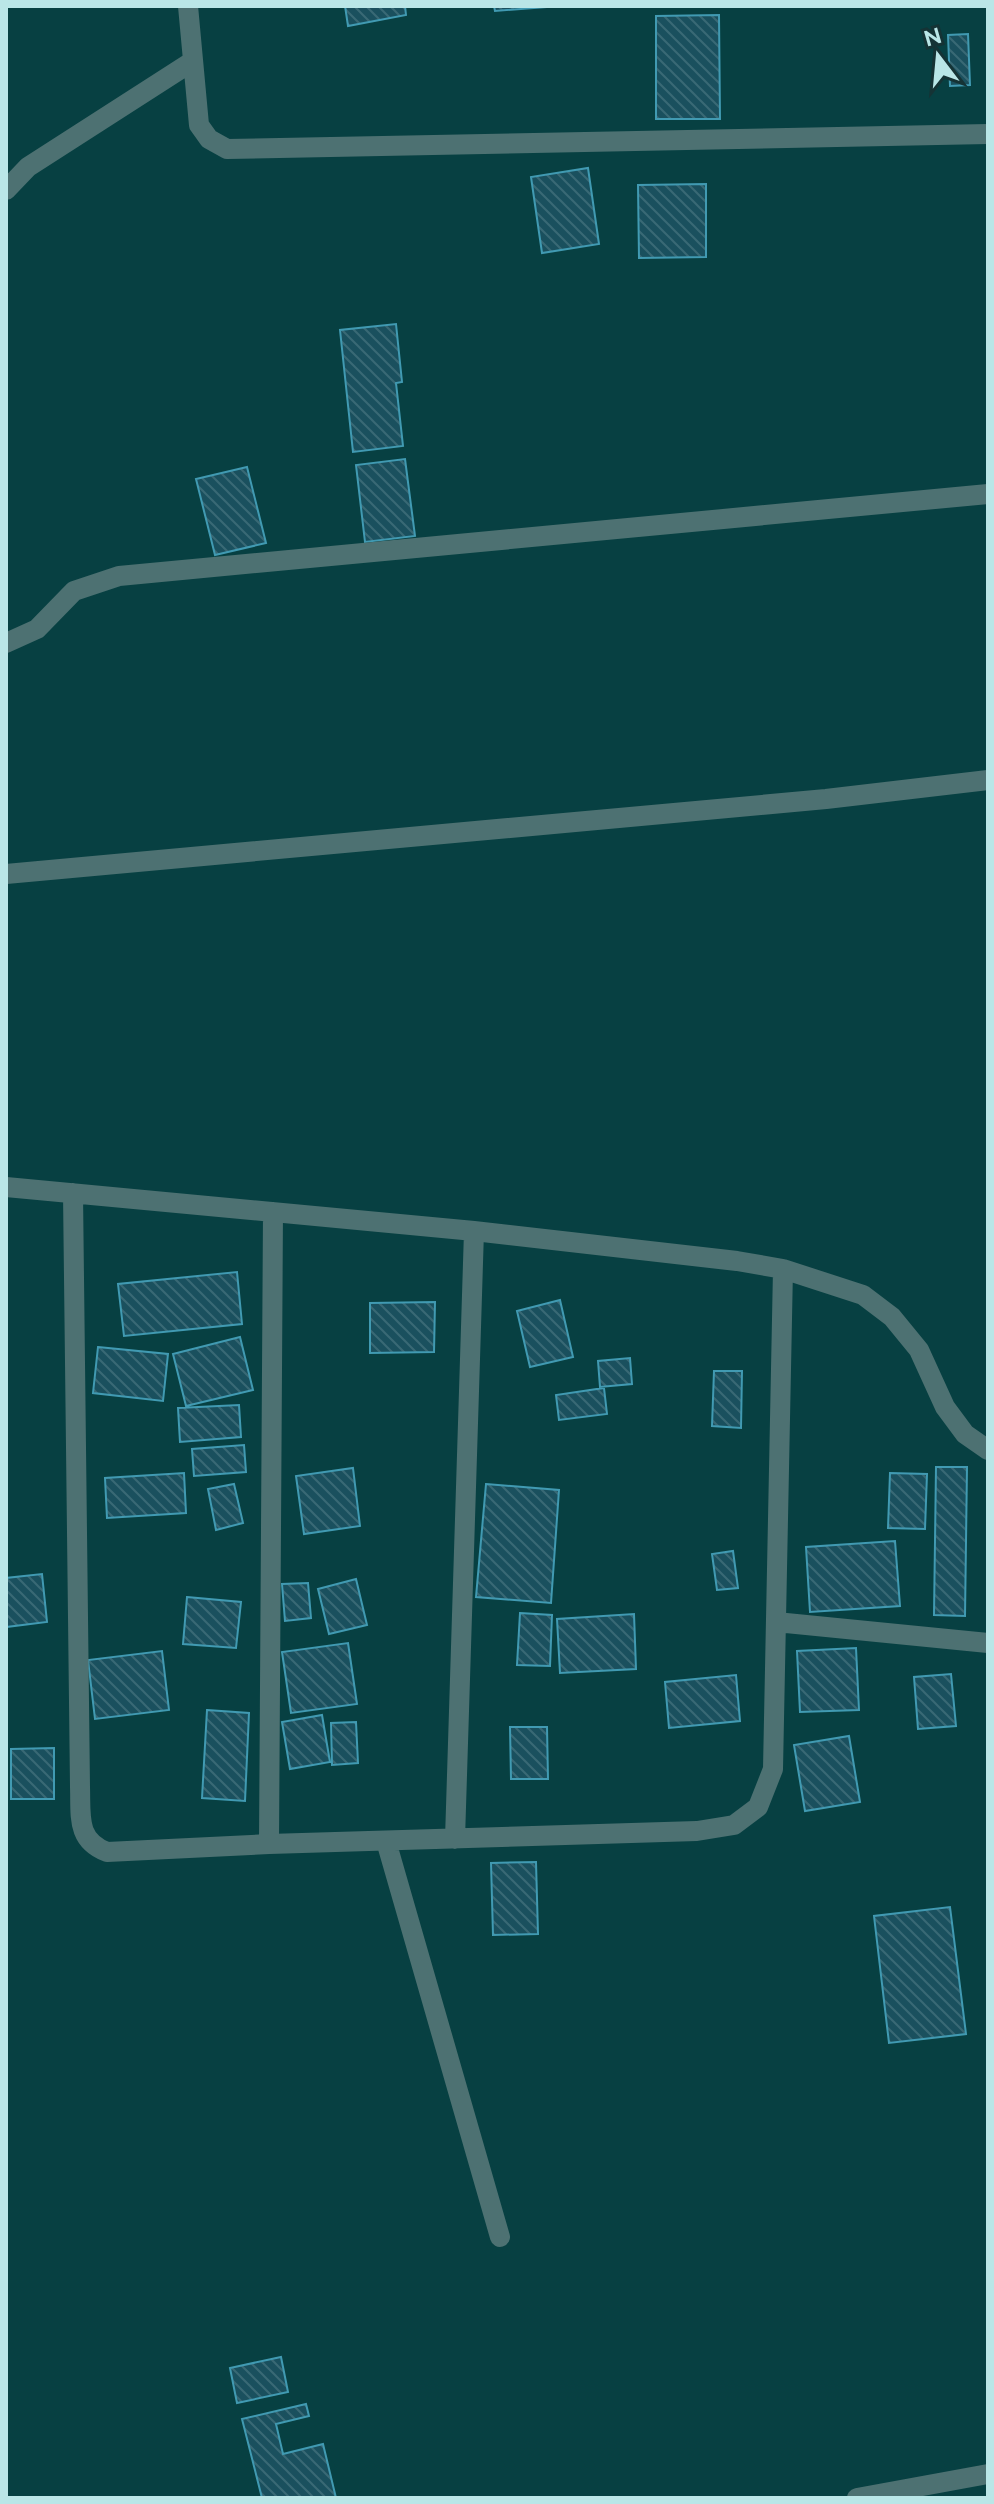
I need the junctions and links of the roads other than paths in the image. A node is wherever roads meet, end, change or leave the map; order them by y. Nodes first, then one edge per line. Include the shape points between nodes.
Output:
1 (188, 6) edge
2 (193, 61) junction
3 (988, 134) edge
4 (6, 190) edge
5 (988, 494) edge
6 (6, 643) edge
7 (988, 780) edge
8 (6, 874) edge
9 (6, 1187) edge
10 (73, 1193) junction
11 (273, 1212) junction
12 (474, 1231) junction
13 (783, 1269) junction
14 (988, 1450) edge
15 (776, 1622) junction
16 (988, 1643) edge
17 (455, 1839) junction
18 (386, 1841) junction
19 (269, 1844) junction
20 (500, 2237) dead end
21 (988, 2474) edge
22 (857, 2498) edge

1 - 2 street
2 - 3 street via 199,125 209,139 227,149
2 - 4 street via 28,167
5 - 6 street via 119,576 74,591 37,629
7 - 8 street
9 - 10 street
10 - 11 street
10 - 19 street via 82,1830 92,1846 107,1852
11 - 12 street
11 - 19 street
12 - 13 street
12 - 17 street
13 - 14 street via 863,1295 892,1317 919,1350 945,1407 965,1434
13 - 15 street
15 - 16 street
15 - 17 street via 773,1769 758,1807 734,1825 697,1831
17 - 18 street
18 - 19 street
18 - 20 street
21 - 22 street

